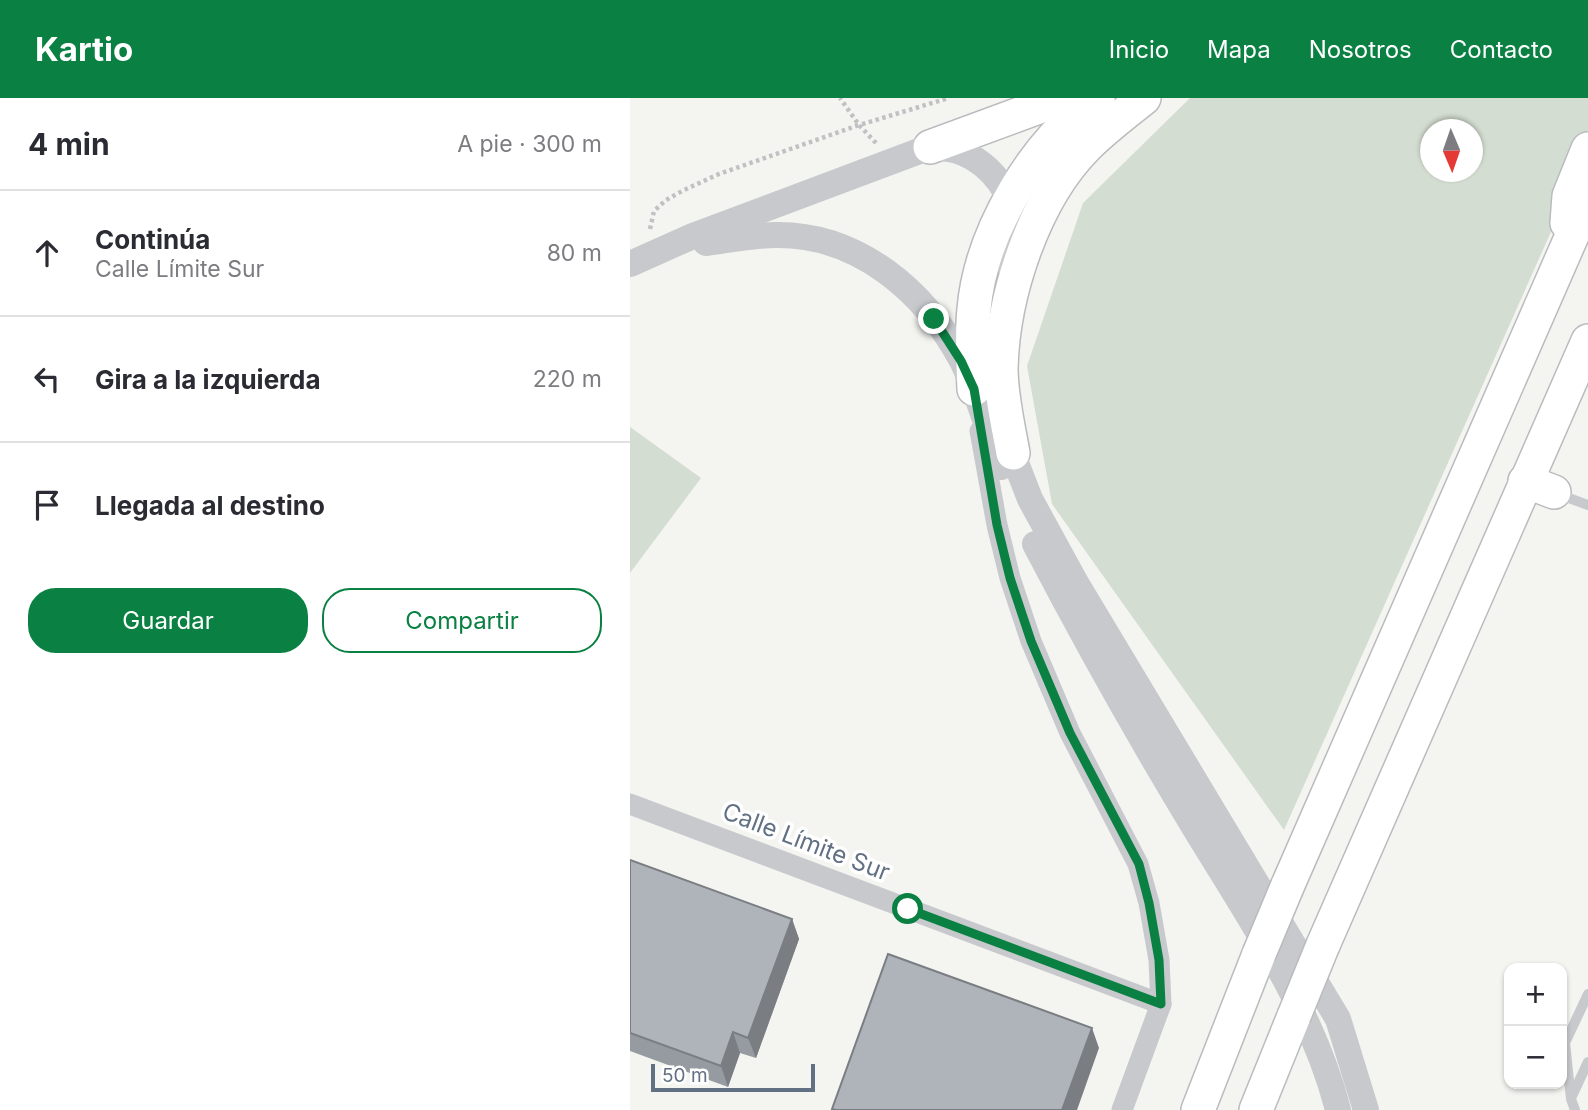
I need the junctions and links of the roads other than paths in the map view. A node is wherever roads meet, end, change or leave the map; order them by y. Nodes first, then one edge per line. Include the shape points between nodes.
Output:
1 (1063, 98) edge
2 (1098, 98) edge
3 (1144, 98) edge
4 (930, 148) junction
5 (1588, 149) edge
6 (1010, 198) junction
7 (1588, 199) edge
8 (1563, 253) junction
9 (657, 254) junction
10 (630, 264) edge
11 (1588, 341) edge
12 (974, 389) junction
13 (1013, 453) junction
14 (1540, 486) junction
15 (1588, 505) edge
16 (630, 804) edge
17 (1588, 994) edge
18 (1161, 1004) junction
19 (1588, 1062) edge
20 (1573, 1104) edge
21 (1122, 1110) edge
22 (1198, 1110) edge
23 (1255, 1110) edge
24 (1338, 1110) edge
25 (1366, 1110) edge

1 - 4 highway
2 - 6 highway via 1059,133
3 - 13 highway via 1085,148 1059,181 1023,253 1001,368
4 - 6 street via 951,149 977,160
4 - 9 street via 693,236
5 - 8 highway via 1569,196
6 - 12 highway via 982,268 974,307
6 - 13 street via 1016,227 998,294 990,360 991,387
7 - 8 highway
8 - 22 highway, bridge via 1287,887
9 - 10 street
9 - 12 street via 775,235 801,236 869,259 921,301 947,337
11 - 14 highway
12 - 18 street via 994,513 1010,578 1070,733 1139,864 1159,960
12 - 24 street via 1021,517 1116,694 1268,950 1322,1055
13 - 25 street via 1030,499 1076,583 1338,1019
14 - 15 lane
14 - 23 highway, bridge via 1323,945
16 - 18 street, Calle Límite Sur
17 - 20 lane via 1565,1043
18 - 21 street
19 - 20 lane

